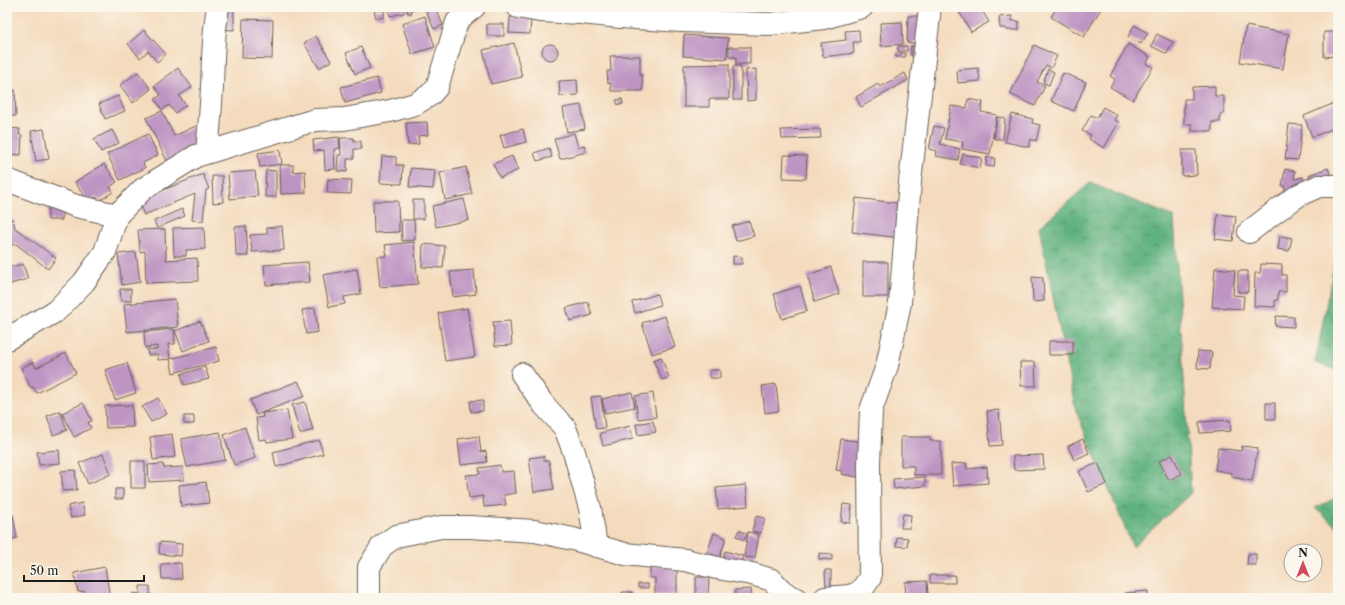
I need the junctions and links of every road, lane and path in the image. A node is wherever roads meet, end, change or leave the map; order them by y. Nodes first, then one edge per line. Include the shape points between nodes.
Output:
1 (218, 7) edge
2 (474, 7) edge
3 (518, 7) edge
4 (862, 7) edge
5 (930, 7) edge
6 (207, 152) junction
7 (7, 180) edge
8 (1338, 186) edge
9 (117, 215) junction
10 (1249, 232) dead end
11 (7, 339) edge
12 (522, 374) dead end
13 (596, 546) junction
14 (369, 598) edge
15 (795, 598) edge
16 (825, 598) edge

1 - 6 street
2 - 6 street via 457,22 437,87 430,95 415,104 344,119 315,120
3 - 4 street via 621,17 769,24 824,18
5 - 16 street via 910,182 900,303 888,366 871,410 870,578 860,592 850,596
6 - 9 street via 196,156 143,189
7 - 9 street via 76,206
8 - 10 street via 1319,186 1299,195
9 - 11 street via 105,252 84,282 56,311
12 - 13 street via 544,405 565,428 590,508
13 - 14 street via 535,531 470,527 441,527 396,536 382,546 368,567
13 - 15 street via 624,554 684,560 752,574 772,580 781,590

